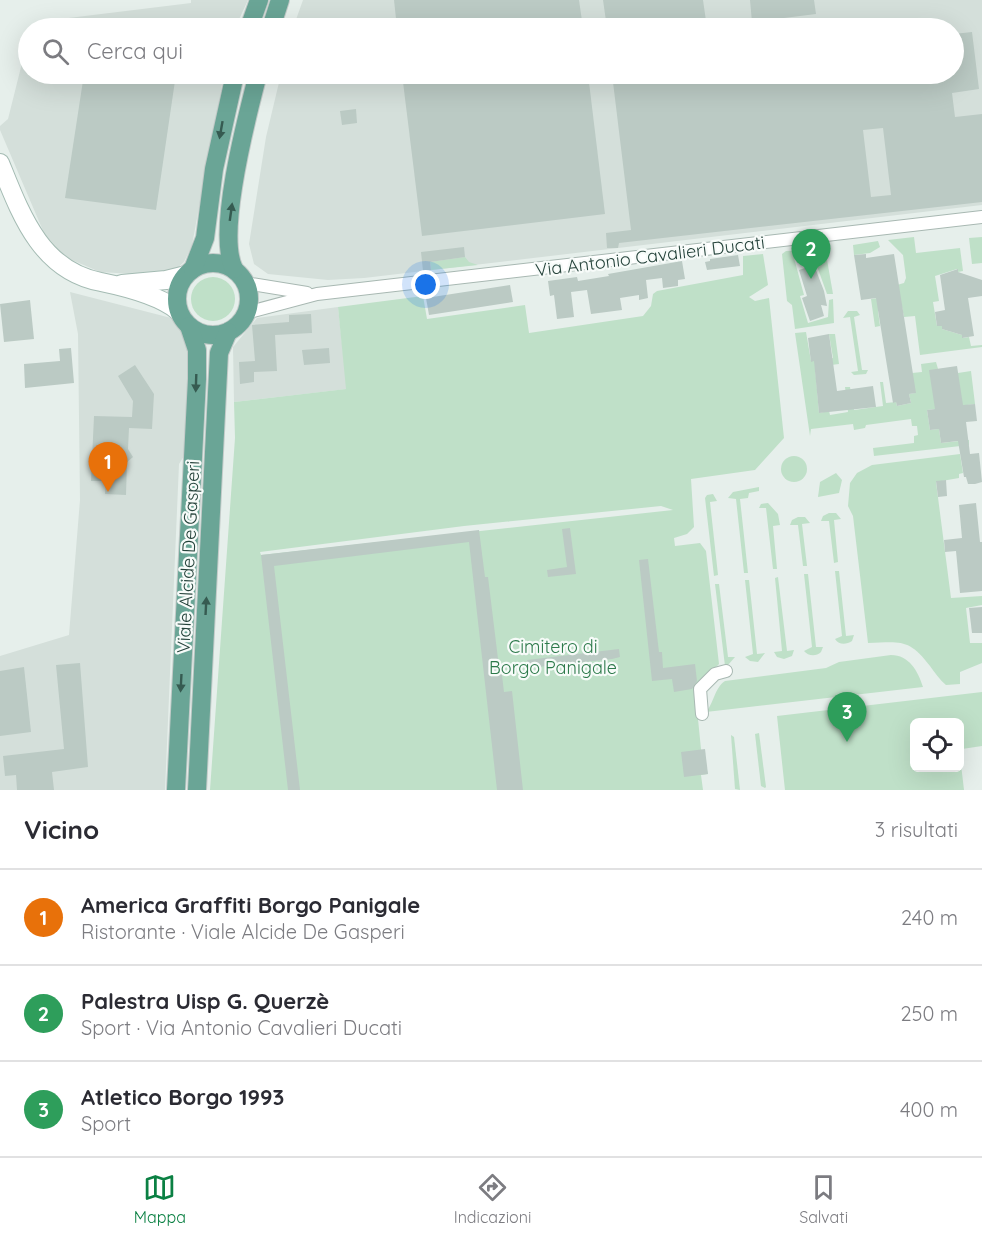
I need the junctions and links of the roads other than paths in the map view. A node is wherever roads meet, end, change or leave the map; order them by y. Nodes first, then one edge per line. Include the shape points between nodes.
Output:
1 (259, 0) edge
2 (280, 0) edge
3 (253, 18) edge
4 (274, 18) edge
5 (233, 84) edge
6 (256, 84) edge
7 (0, 163) edge
8 (982, 217) edge
9 (189, 272) junction
10 (239, 276) junction
11 (113, 284) junction
12 (317, 294) junction
13 (178, 310) junction
14 (246, 313) junction
15 (189, 326) junction
16 (228, 332) junction
17 (726, 671) dead end
18 (702, 714) dead end
19 (176, 790) edge
20 (197, 790) edge

1 - 3 main road
2 - 4 main road
5 -> 9 main road via 214,169 205,238
10 -> 6 main road via 228,251 228,234
7 - 11 street via 29,228 52,260 78,276
8 - 12 street, Via Antonio Cavalieri Ducati
9 - 10 main road via 214,263
9 - 11 street via 166,280
9 - 13 main road via 178,290
10 - 12 street, Via Antonio Cavalieri Ducati
10 - 14 main road via 249,298
11 - 13 street
12 - 14 street, Via Antonio Cavalieri Ducati
13 - 15 main road
14 - 16 main road
15 - 16 main road via 208,335
15 -> 19 main road, Viale Alcide De Gasperi via 197,350 197,379
20 -> 16 main road, Viale Alcide De Gasperi via 219,353
17 - 18 street via 714,674 700,689

